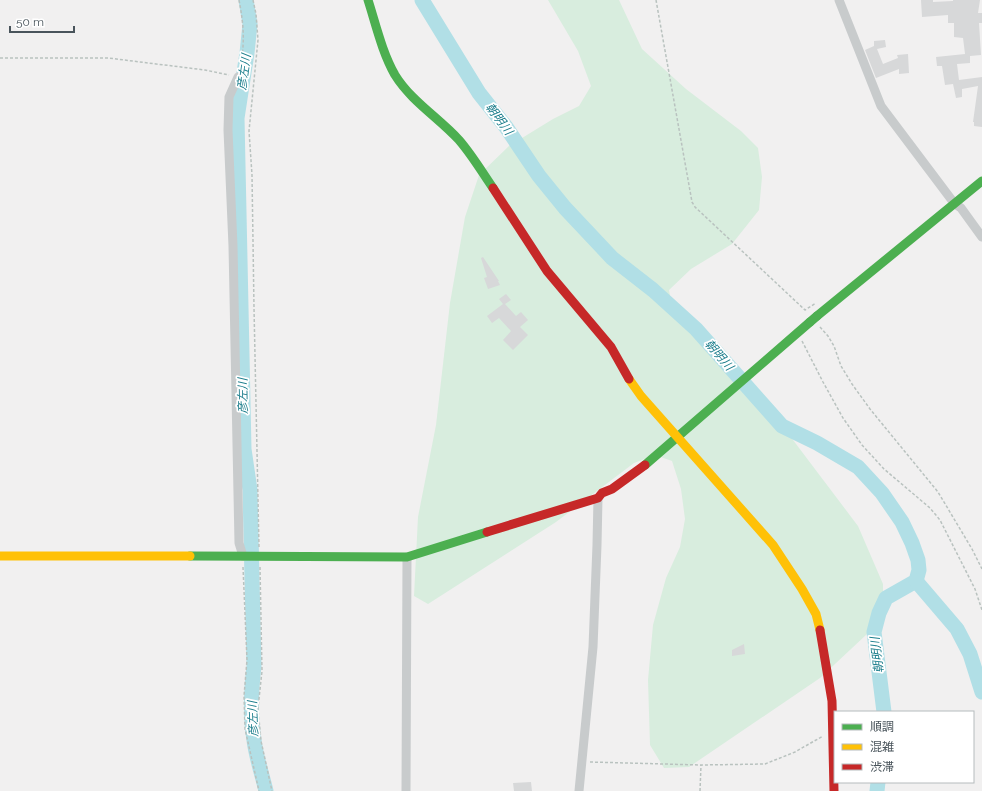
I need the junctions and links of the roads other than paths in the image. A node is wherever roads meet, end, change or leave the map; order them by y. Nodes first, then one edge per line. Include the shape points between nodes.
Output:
1 (368, 0) edge
2 (839, 0) edge
3 (238, 77) road end
4 (982, 181) edge
5 (954, 203) junction
6 (982, 237) edge
7 (678, 437) junction
8 (598, 498) junction
9 (0, 556) edge
10 (244, 556) junction
11 (407, 557) junction
12 (406, 791) edge
13 (579, 791) edge
14 (834, 791) edge

1 - 7 street via 387,59 396,76 411,95 471,154 547,270 611,346 641,396
2 - 5 street via 881,106
3 - 10 street via 229,97 228,130 239,543
4 - 5 street
5 - 6 street
5 - 7 street
7 - 8 street via 633,475
7 - 14 street via 774,545 816,614 832,701
8 - 11 street
8 - 13 street via 593,647
9 - 10 street
10 - 11 street
11 - 12 street

